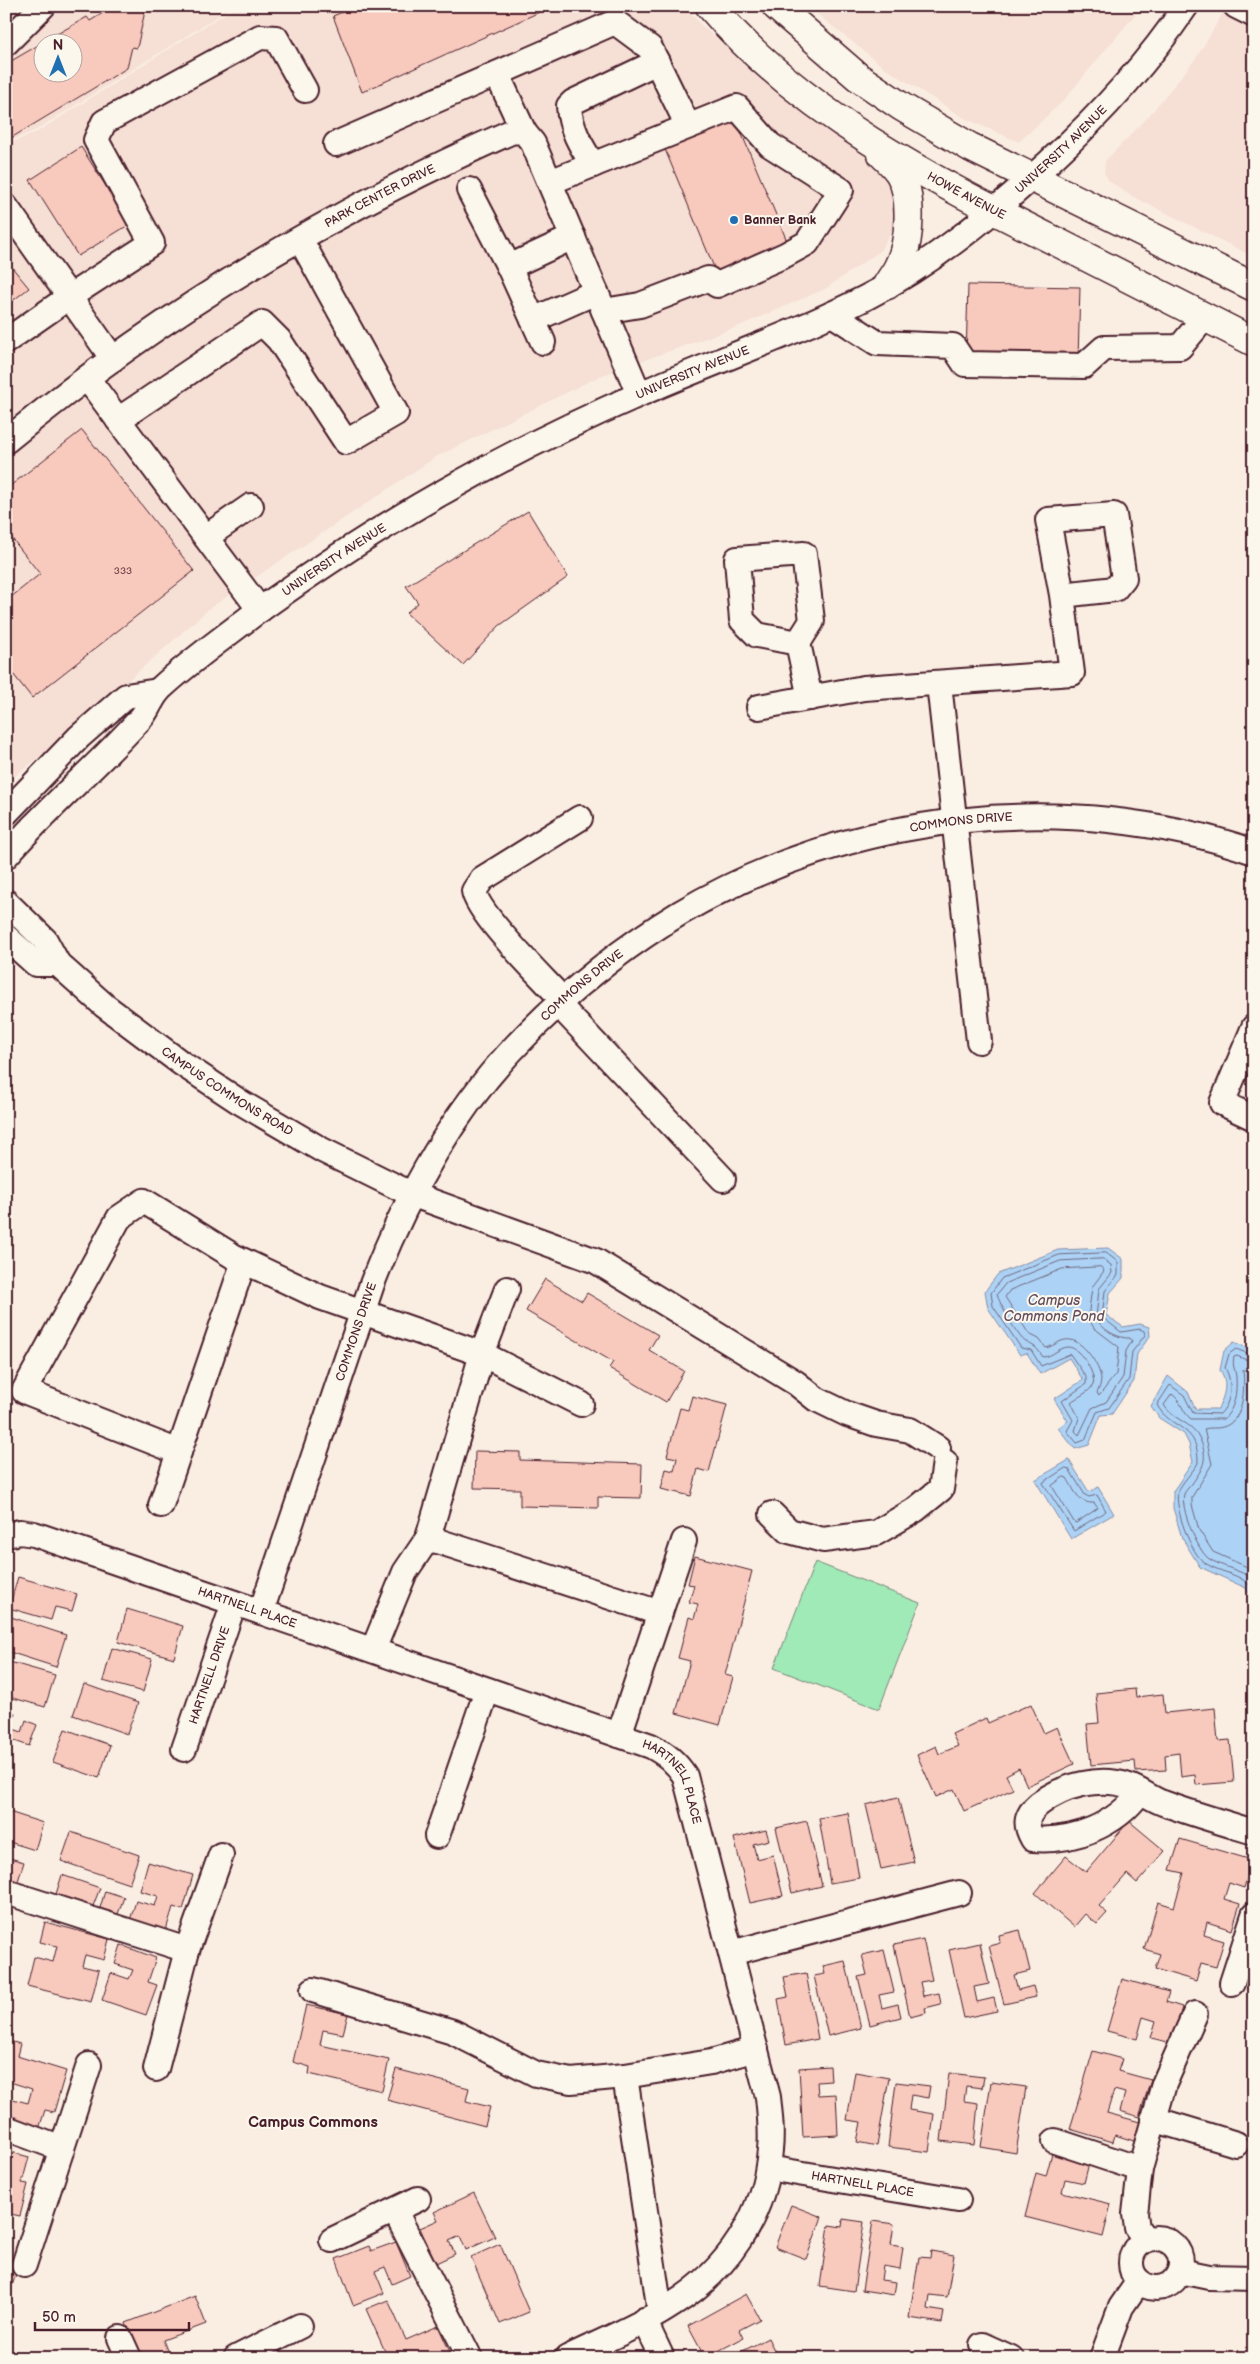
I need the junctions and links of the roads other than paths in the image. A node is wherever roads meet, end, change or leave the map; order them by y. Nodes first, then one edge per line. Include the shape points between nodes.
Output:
1 (43, 6) edge
2 (710, 6) edge
3 (776, 6) edge
4 (1186, 6) edge
5 (1236, 6) edge
6 (1254, 15) edge
7 (6, 43) edge
8 (657, 62) junction
9 (497, 74) junction
10 (305, 90) dead end
11 (688, 126) junction
12 (524, 132) junction
13 (870, 140) junction
14 (336, 144) dead end
15 (593, 164) junction
16 (1032, 178) junction
17 (550, 182) junction
18 (469, 190) dead end
19 (6, 207) edge
20 (994, 212) junction
21 (573, 237) junction
22 (300, 239) junction
23 (509, 267) junction
24 (887, 285) junction
25 (1254, 287) edge
26 (69, 297) junction
27 (600, 301) junction
28 (832, 314) junction
29 (1205, 318) junction
30 (533, 320) junction
31 (6, 341) edge
32 (543, 342) dead end
33 (1254, 342) edge
34 (113, 359) junction
35 (87, 378) junction
36 (639, 394) junction
37 (118, 420) junction
38 (7, 438) edge
39 (251, 506) dead end
40 (206, 537) junction
41 (1062, 595) dead end
42 (260, 610) junction
43 (798, 643) dead end
44 (940, 684) junction
45 (158, 691) junction
46 (810, 698) junction
47 (760, 708) dead end
48 (6, 813) edge
49 (580, 818) dead end
50 (953, 822) junction
51 (1254, 852) edge
52 (6, 856) edge
53 (6, 902) edge
54 (6, 937) edge
55 (58, 964) junction
56 (560, 1002) junction
57 (1254, 1027) edge
58 (979, 1041) dead end
59 (1254, 1118) edge
60 (723, 1179) dead end
61 (411, 1194) junction
62 (244, 1261) junction
63 (507, 1289) dead end
64 (362, 1313) junction
65 (482, 1354) junction
66 (581, 1404) dead end
67 (179, 1452) junction
68 (161, 1504) dead end
69 (772, 1514) dead end
70 (6, 1535) edge
71 (428, 1538) junction
72 (684, 1541) dead end
73 (234, 1603) junction
74 (261, 1612) junction
75 (660, 1614) junction
76 (373, 1650) junction
77 (487, 1690) junction
78 (619, 1736) junction
79 (184, 1749) dead end
80 (1140, 1792) dead end
81 (1254, 1832) edge
82 (437, 1836) dead end
83 (221, 1855) dead end
84 (6, 1892) edge
85 (960, 1893) dead end
86 (1254, 1915) edge
87 (188, 1950) junction
88 (731, 1953) junction
89 (1232, 1983) dead end
90 (314, 1990) dead end
91 (1195, 2014) dead end
92 (756, 2050) junction
93 (88, 2066) dead end
94 (156, 2069) dead end
95 (625, 2076) junction
96 (1153, 2119) junction
97 (6, 2128) edge
98 (1055, 2142) dead end
99 (1236, 2144) dead end
100 (62, 2149) junction
101 (768, 2168) junction
102 (1140, 2169) junction
103 (418, 2199) dead end
104 (958, 2200) dead end
105 (395, 2211) junction
106 (332, 2240) dead end
107 (1146, 2240) junction
108 (24, 2265) dead end
109 (1180, 2271) junction
110 (1254, 2278) edge
111 (1140, 2282) junction
112 (652, 2316) junction
113 (300, 2326) dead end
114 (982, 2345) dead end
115 (236, 2358) edge
116 (470, 2358) edge
117 (567, 2358) edge
118 (662, 2358) edge
119 (1011, 2358) edge
120 (1102, 2358) edge

1 - 7 street
2 - 13 main road, HOWE AVENUE via 776,73
3 - 16 main road via 858,77 902,107 970,147
4 - 16 street, UNIVERSITY AVENUE via 1123,88 1086,129
5 - 6 street
8 - 9 street via 650,48 615,22
8 - 11 street
8 - 15 street via 569,106 569,118 579,143
9 - 12 street
9 - 14 street
10 - 26 street via 276,38 260,37 104,122 96,140 152,243
11 - 15 street
11 - 27 street via 737,107 770,145 841,190 807,242 785,256 717,285 708,279 640,305
12 - 17 street via 533,143
12 - 22 street, PARK CENTER DRIVE via 513,131 492,140 388,190
13 - 20 main road, HOWE AVENUE via 916,170
13 - 24 main road via 900,174 907,201 906,245 900,264
15 - 17 street
16 - 20 street, UNIVERSITY AVENUE
16 - 25 main road
17 - 21 street
18 - 23 street
19 - 26 street
20 - 24 street, UNIVERSITY AVENUE
20 - 29 main road, HOWE AVENUE
21 - 23 street
21 - 27 street
22 - 34 street, PARK CENTER DRIVE via 222,285
22 - 37 street via 396,413 346,442 279,340 262,323
23 - 30 street
24 - 28 street, UNIVERSITY AVENUE
26 - 31 street
26 - 34 street
27 - 30 street
27 - 36 street
28 - 29 street via 877,343 952,346 965,364 1084,366 1104,348 1180,348
28 - 36 street, UNIVERSITY AVENUE via 796,332
29 - 33 main road, HOWE AVENUE
30 - 32 street
34 - 35 street, PARK CENTER DRIVE
35 - 37 street
35 - 38 street, PARK CENTER DRIVE
36 - 42 street, UNIVERSITY AVENUE via 452,487 366,538
37 - 40 street
39 - 40 street
40 - 42 street
41 - 44 street via 1072,673
42 - 45 street, UNIVERSITY AVENUE
43 - 46 street
44 - 46 street via 864,688
44 - 50 street
45 - 48 street, UNIVERSITY AVENUE via 126,696 79,738
45 - 52 street, UNIVERSITY AVENUE via 144,715
46 - 47 street
49 - 56 street via 482,879 474,891 475,899
50 - 51 street, COMMONS DRIVE via 1025,817 1084,818 1160,827
50 - 56 street, COMMONS DRIVE via 888,832 840,844 748,878 640,938
50 - 58 street
53 - 55 street, CAMPUS COMMONS ROAD via 46,940
54 - 55 street via 36,964
55 - 61 street, CAMPUS COMMONS ROAD via 105,1006 240,1102 322,1150
56 - 60 street
56 - 61 street, COMMONS DRIVE via 478,1090
57 - 59 street via 1222,1103
61 - 64 street, COMMONS DRIVE via 390,1238
61 - 69 street, CAMPUS COMMONS ROAD via 596,1261 796,1383 816,1399 876,1424 910,1430 941,1455 940,1489 915,1510 876,1533 823,1540 789,1531
62 - 64 street
62 - 67 street
62 - 67 street via 144,1201 119,1218 24,1391
63 - 65 street
64 - 65 street
64 - 74 street, COMMONS DRIVE
65 - 66 street
65 - 71 street
67 - 68 street
70 - 73 street, HARTNELL PLACE via 34,1534
71 - 75 street
71 - 76 street via 405,1572
72 - 75 street
73 - 74 street, HARTNELL PLACE
73 - 79 street, HARTNELL DRIVE
74 - 76 street, HARTNELL PLACE
75 - 78 street
76 - 77 street, HARTNELL PLACE
77 - 78 street, HARTNELL PLACE
77 - 82 street
78 - 88 street, HARTNELL PLACE via 665,1754 685,1776
80 - 81 street via 1161,1803
83 - 87 street
84 - 87 street
85 - 88 street
86 - 89 street
87 - 94 street
88 - 92 street, HARTNELL PLACE
90 - 95 street via 453,2032 536,2074 571,2081
91 - 96 street via 1164,2084
92 - 95 street via 710,2062
92 - 101 street, HARTNELL PLACE via 768,2097 771,2132
93 - 100 street
95 - 112 street
96 - 99 street
96 - 102 street
97 - 100 street
98 - 102 street
100 - 108 street
101 - 104 street, HARTNELL PLACE
101 - 112 street, HARTNELL PLACE via 753,2217 725,2261 700,2285
102 - 107 street via 1136,2228
103 - 105 street
105 - 106 street
105 - 116 street
107 - 109 street via 1165,2239 1173,2244 1182,2261
107 - 111 street via 1132,2254 1131,2264
109 - 110 street via 1209,2277
109 - 111 street via 1167,2286 1158,2288
111 - 120 street via 1121,2307
112 - 117 street, HARTNELL PLACE
112 - 118 street
113 - 115 street
114 - 119 street

